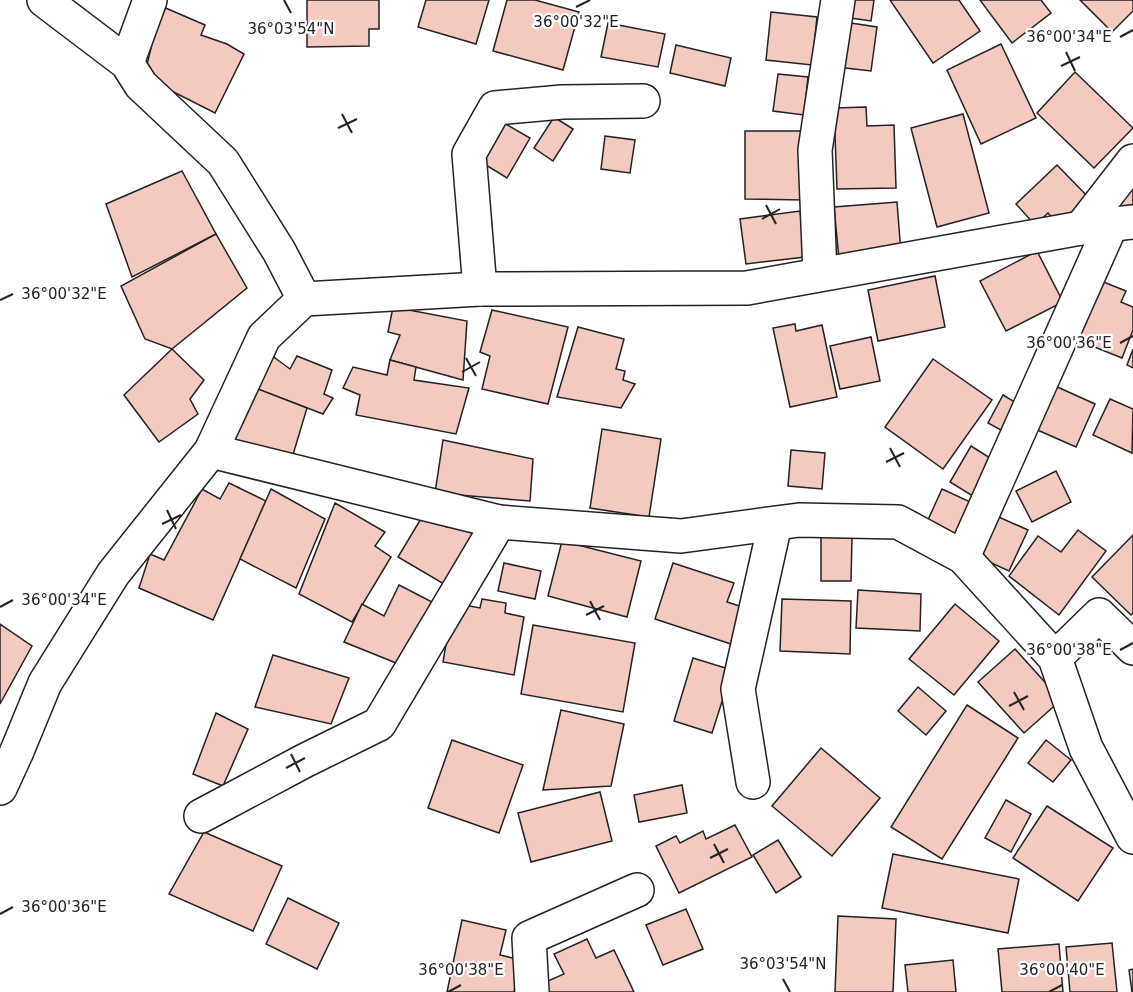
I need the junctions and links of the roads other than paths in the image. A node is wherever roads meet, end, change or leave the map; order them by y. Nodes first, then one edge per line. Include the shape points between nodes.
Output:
1 (44, 0) edge
2 (150, 0) edge
3 (838, 0) edge
4 (127, 63) junction
5 (643, 101) dead end
6 (1133, 161) edge
7 (1108, 225) edge
8 (820, 274) junction
9 (480, 289) junction
10 (304, 299) junction
11 (211, 450) junction
12 (499, 522) junction
13 (775, 524) junction
14 (963, 557) junction
15 (1133, 648) edge
16 (1055, 658) junction
17 (9, 745) edge
18 (753, 782) dead end
19 (0, 788) edge
20 (201, 816) dead end
21 (1133, 837) edge
22 (637, 890) dead end
23 (532, 992) edge

1 - 4 street
2 - 4 street
3 - 8 street via 815,150
4 - 10 street via 141,85 223,162
5 - 9 street via 495,108 469,154
6 - 7 street
7 - 8 street
7 - 14 street
8 - 9 street via 747,288
9 - 10 street
10 - 11 street via 264,337
11 - 12 street
11 - 17 street via 113,574
12 - 13 street via 681,536
12 - 20 street via 379,724
13 - 14 street via 799,520 898,522
13 - 18 street via 738,688
14 - 16 street
15 - 16 street via 1099,615
16 - 21 street via 1086,748
17 - 19 street
22 - 23 street via 529,938

